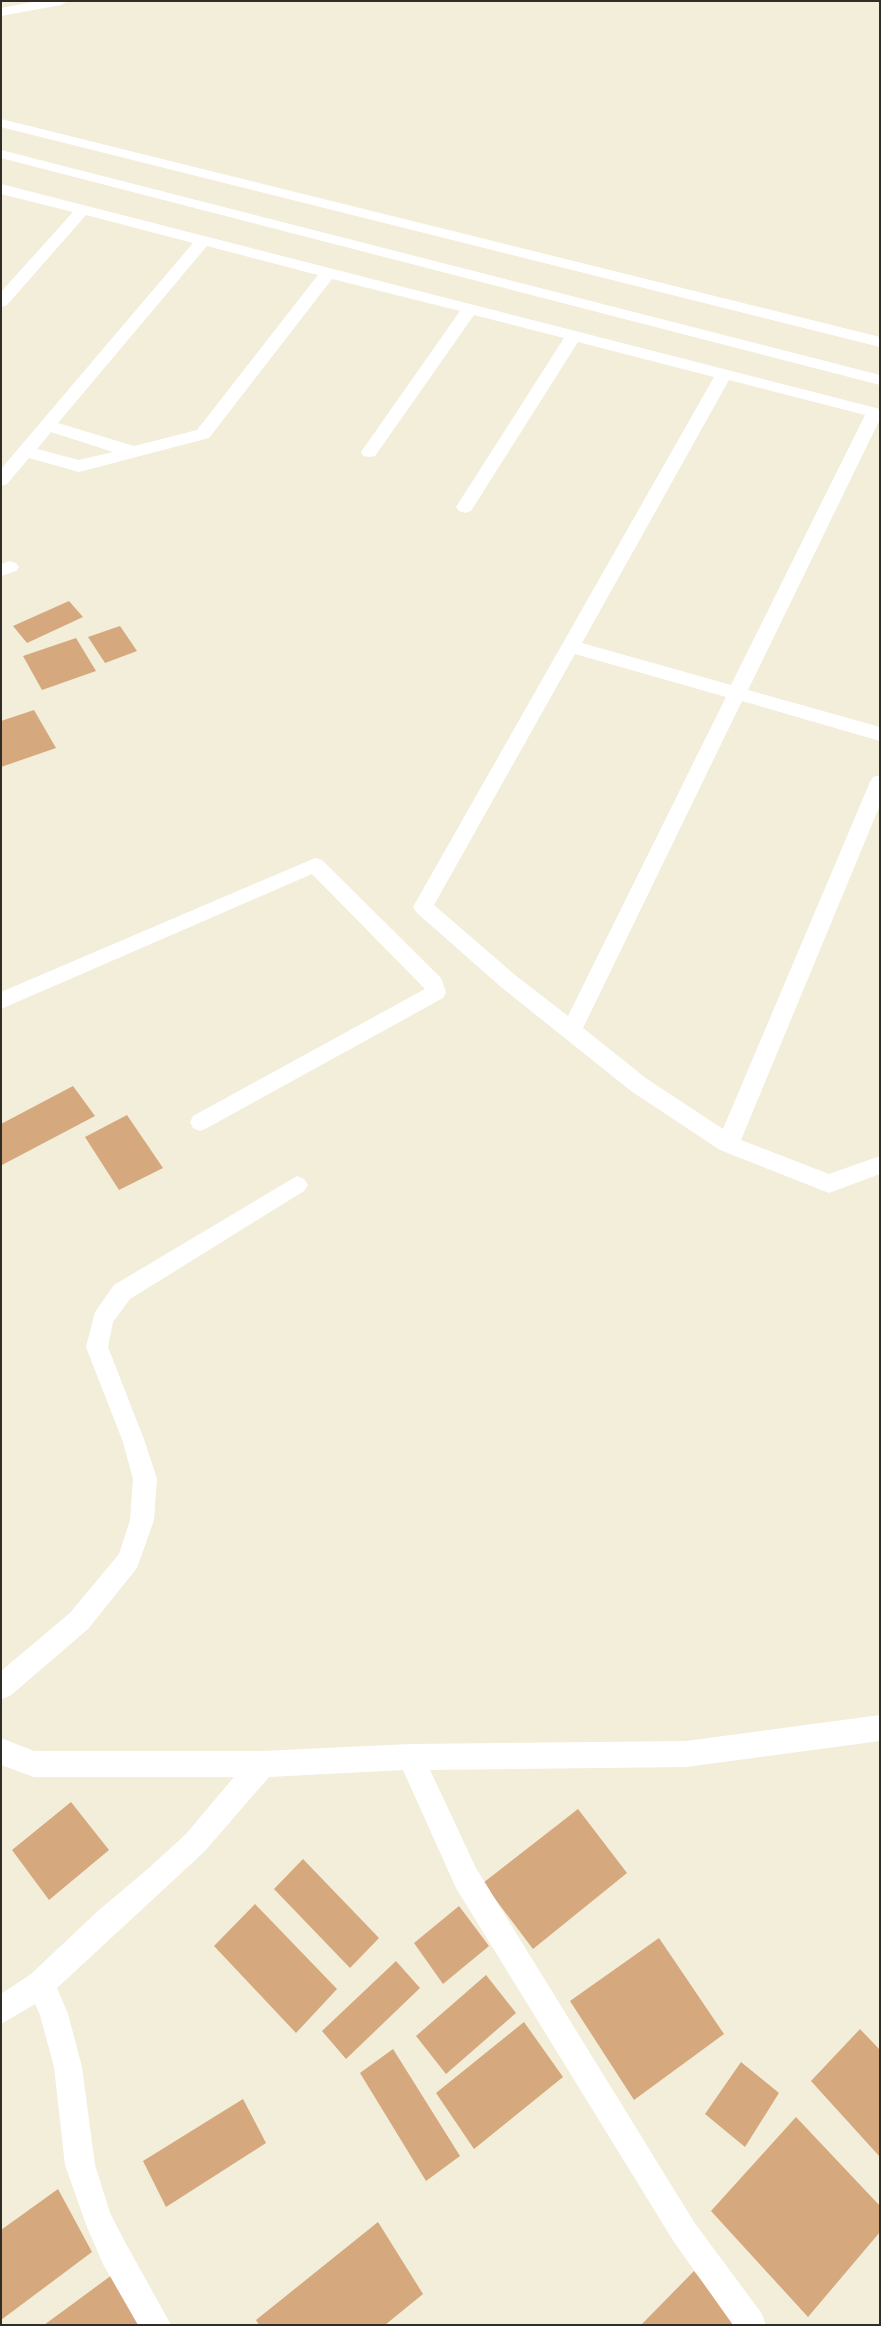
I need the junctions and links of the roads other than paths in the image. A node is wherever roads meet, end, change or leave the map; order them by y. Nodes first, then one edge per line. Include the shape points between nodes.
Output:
1 (61, 1) edge
2 (1, 12) edge
3 (1, 122) edge
4 (1, 154) edge
5 (1, 189) edge
6 (213, 192) junction
7 (83, 210) junction
8 (203, 241) junction
9 (328, 273) junction
10 (1, 302) edge
11 (470, 309) junction
12 (534, 309) junction
13 (574, 336) junction
14 (880, 342) edge
15 (724, 374) junction
16 (880, 380) edge
17 (877, 414) edge
18 (47, 425) junction
19 (25, 451) junction
20 (133, 452) junction
21 (369, 452) dead end
22 (1, 480) edge
23 (465, 507) dead end
24 (571, 646) junction
25 (736, 693) junction
26 (880, 734) edge
27 (880, 782) edge
28 (1, 1001) edge
29 (571, 1031) junction
30 (200, 1122) dead end
31 (728, 1144) junction
32 (880, 1165) edge
33 (297, 1186) dead end
34 (1, 1688) edge
35 (880, 1728) edge
36 (1, 1751) edge
37 (410, 1757) junction
38 (263, 1764) junction
39 (41, 1984) junction
40 (1, 2010) edge
41 (156, 2325) edge
42 (751, 2325) edge

1 - 2 street
3 - 6 street
4 - 6 street
5 - 7 street
6 - 12 street
6 - 14 street
7 - 8 street
7 - 10 street
8 - 9 street
8 - 18 street
9 - 11 street
9 - 20 street via 203,434
11 - 12 street
11 - 21 street
12 - 13 street
12 - 16 street
13 - 15 street
13 - 23 street
15 - 17 street
15 - 24 street
17 - 25 street
18 - 19 street
18 - 20 street
19 - 20 street via 79,466
19 - 22 street
24 - 25 street
24 - 29 street via 424,907 508,981
25 - 26 street
25 - 29 street
27 - 31 street
28 - 30 lane via 315,865 434,984 436,992
29 - 31 street via 639,1085
31 - 32 street via 829,1184
33 - 34 lane via 122,1292 103,1319 97,1347 134,1442 145,1479 142,1520 129,1560 79,1621
35 - 37 street via 686,1754
36 - 38 street via 34,1764
37 - 38 street
37 - 42 street via 466,1878 684,2232
38 - 39 street via 195,1843
39 - 40 street
39 - 41 street via 54,2014 68,2067 80,2165 97,2217 114,2253

